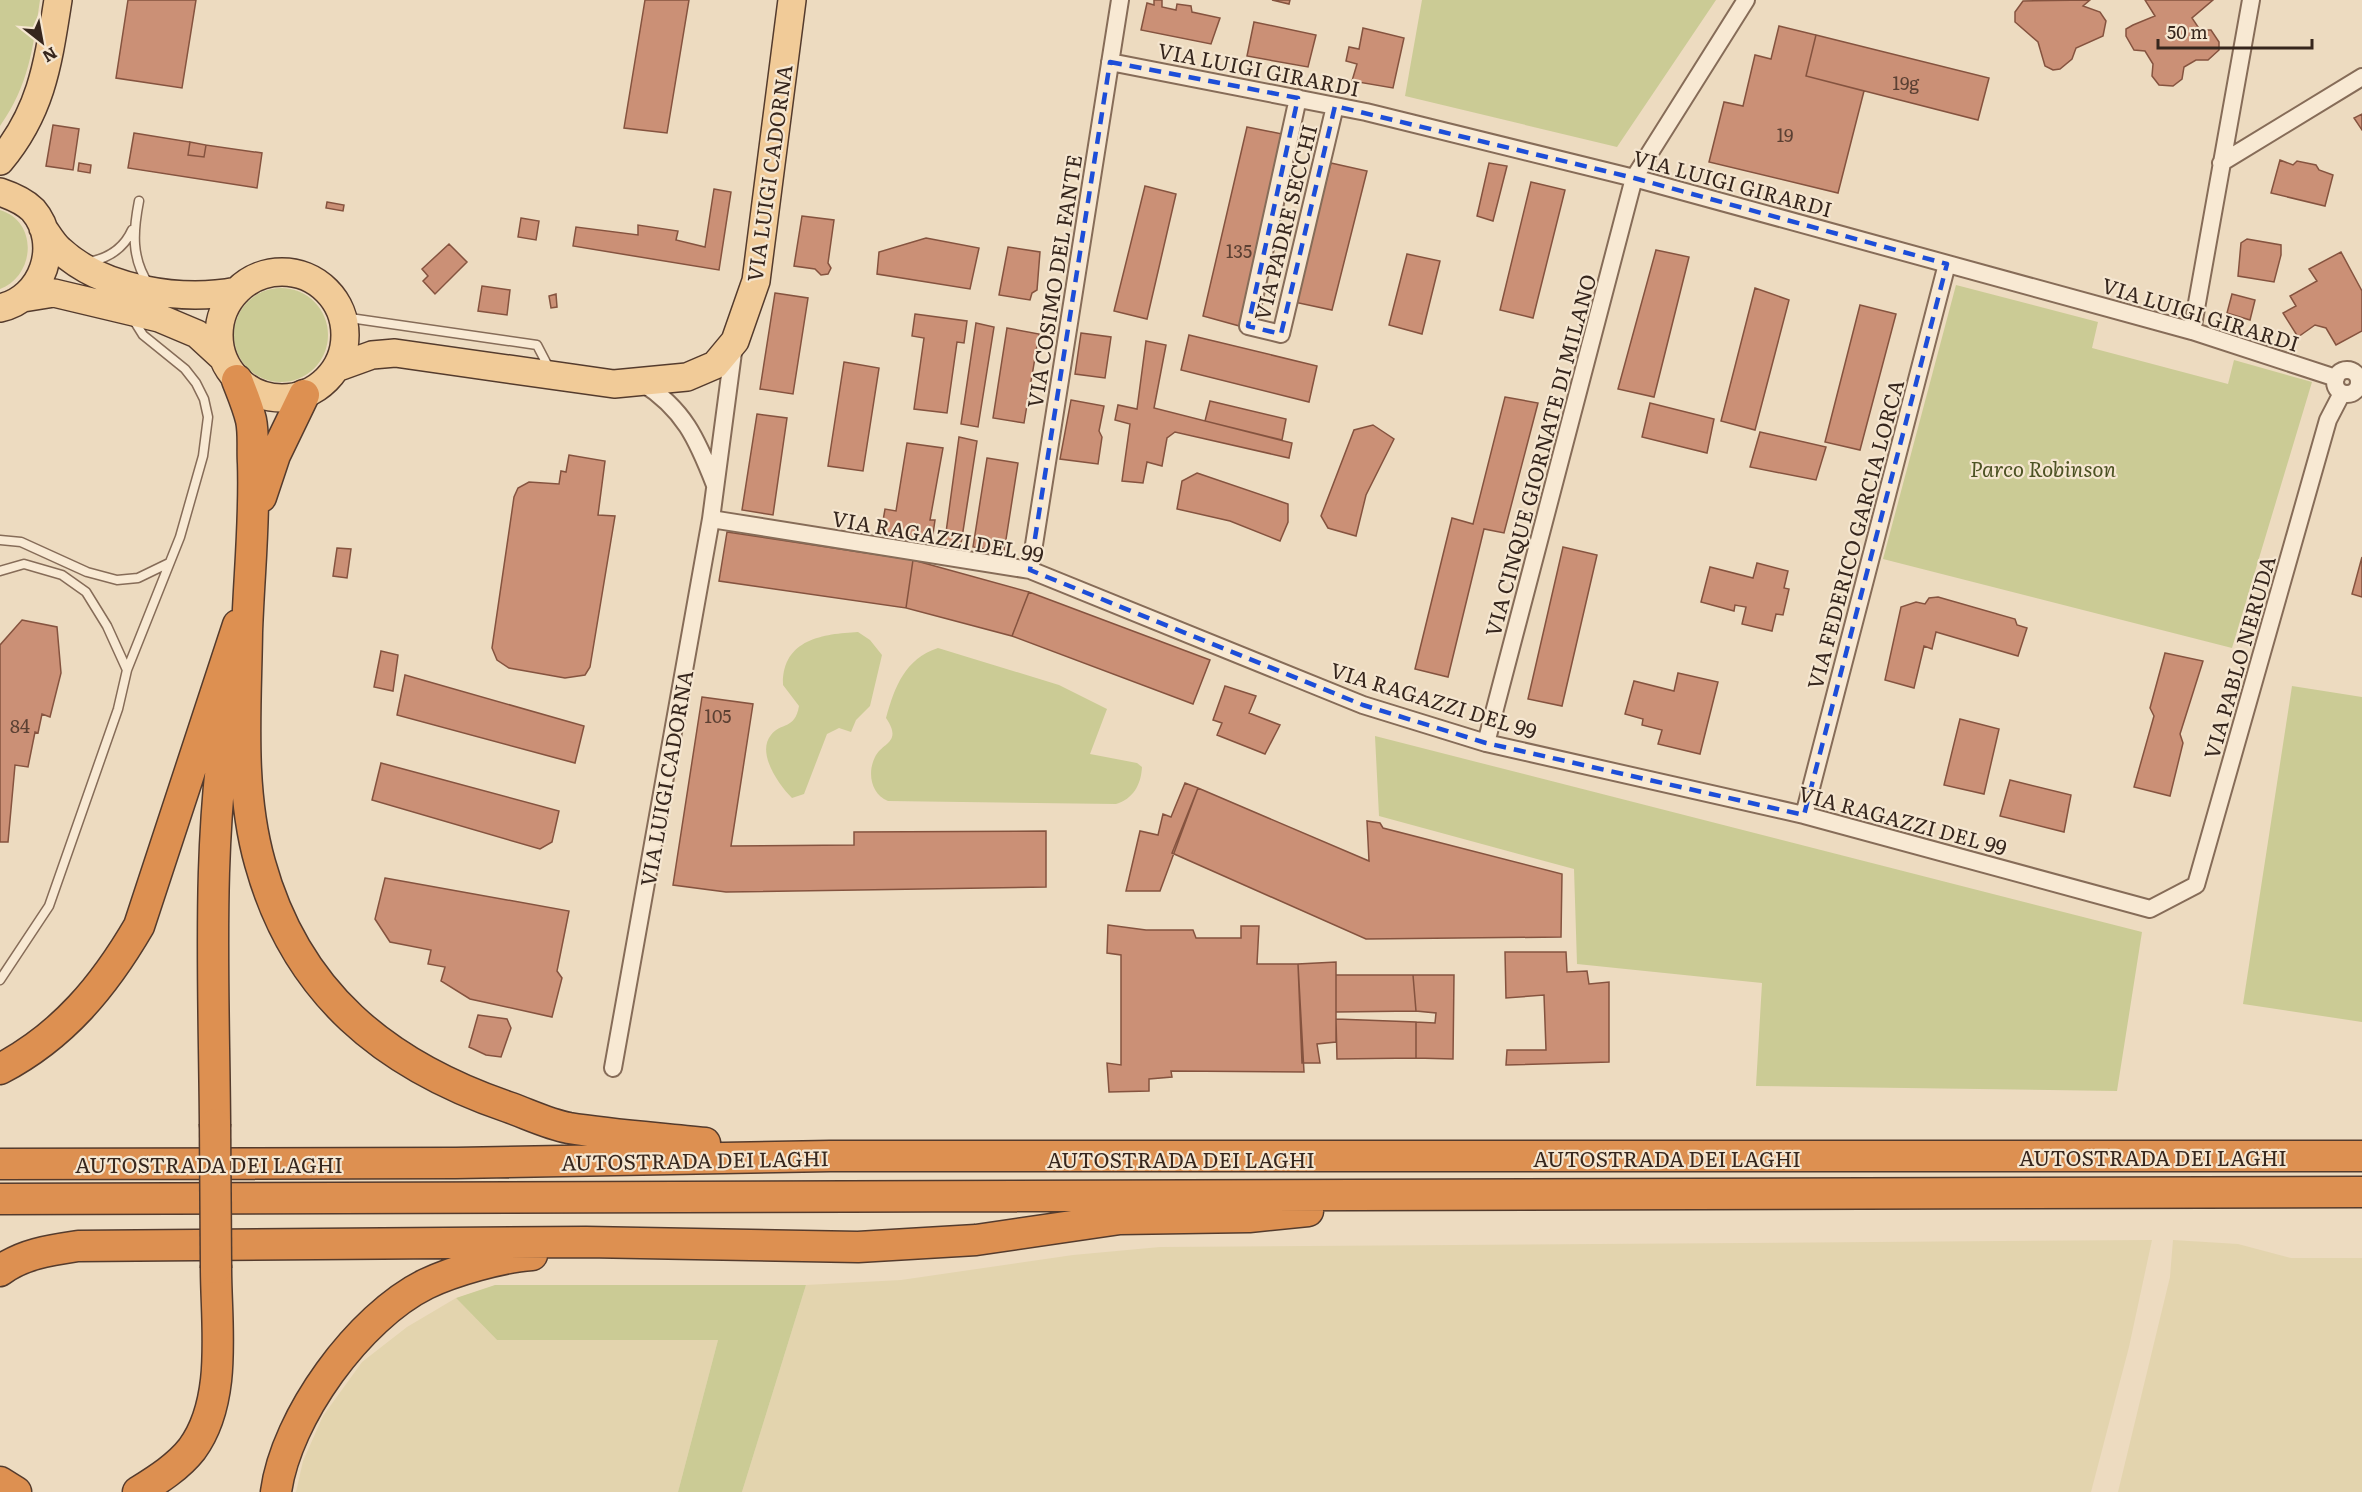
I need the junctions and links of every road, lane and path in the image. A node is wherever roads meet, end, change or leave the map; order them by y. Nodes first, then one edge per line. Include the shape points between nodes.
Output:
1 (58, 0) edge
2 (792, 0) edge
3 (1120, 0) edge
4 (1746, 0) edge
5 (2250, 0) edge
6 (1110, 62) junction
7 (2362, 77) edge
8 (1298, 98) junction
9 (1335, 106) junction
10 (0, 161) edge
11 (2221, 163) junction
12 (1634, 178) junction
13 (0, 192) edge
14 (139, 201) dead end
15 (135, 224) junction
16 (43, 228) junction
17 (74, 261) junction
18 (1947, 264) junction
19 (153, 290) junction
20 (237, 291) junction
21 (11, 303) edge
22 (129, 311) junction
23 (343, 317) junction
24 (2192, 331) junction
25 (735, 341) junction
26 (336, 368) junction
27 (230, 369) junction
28 (553, 375) junction
29 (2352, 380) edge
30 (640, 382) junction
31 (304, 395) junction
32 (716, 487) junction
33 (255, 514) junction
34 (711, 519) junction
35 (0, 540) edge
36 (169, 563) junction
37 (1030, 570) junction
38 (0, 571) edge
39 (248, 594) junction
40 (127, 670) junction
41 (1486, 743) junction
42 (1804, 815) junction
43 (2150, 909) joint
44 (0, 980) edge
45 (613, 1068) dead end
46 (0, 1069) edge
47 (831, 1156) junction
48 (2362, 1156) edge
49 (0, 1164) edge
50 (2362, 1192) edge
51 (1493, 1194) junction
52 (0, 1198) edge
53 (735, 1246) junction
54 (0, 1271) edge
55 (0, 1482) edge
56 (16, 1492) edge
57 (138, 1492) edge
58 (276, 1492) edge

1 - 10 main road via 43,86 27,124
2 - 25 main road, VIA LUIGI CADORNA via 756,280
3 - 6 street, VIA COSIMO DEL FANTE
4 - 12 street, VIA CINQUE GIORNATE DI MILANO
5 - 11 street
6 - 8 street, VIA LUIGI GIRARDI
6 - 37 street, VIA COSIMO DEL FANTE
7 - 11 street
8 - 9 street, VIA LUIGI GIRARDI
8 - 9 street, VIA PADRE SECCHI via 1248,326 1281,334
9 - 12 street, VIA LUIGI GIRARDI
11 - 24 street
12 - 18 street, VIA LUIGI GIRARDI
12 - 41 street, VIA CINQUE GIORNATE DI MILANO
13 - 16 main road via 33,210
14 - 15 lane
15 - 17 lane via 122,246 112,254 87,262
15 - 19 lane via 138,264
16 - 17 main road via 58,249
16 - 21 main road via 48,248 45,268 36,285
17 - 19 main road via 98,274
18 - 24 street, VIA LUIGI GIRARDI
18 - 42 street, VIA FEDERICO GARCIA LORCA
19 - 20 main road via 188,297
20 - 23 main road via 252,279 270,273 306,276 335,300
20 - 27 main road via 220,322 219,340
21 - 22 main road via 54,293
22 - 27 main road via 188,328 207,341
22 - 36 lane via 143,335 191,376 204,399 208,417 203,456
23 - 26 main road via 345,343
23 - 28 lane via 537,345
24 - 29 street, VIA LUIGI GIRARDI
25 - 30 main road via 715,365 687,377
25 - 32 street, VIA LUIGI CADORNA
26 - 28 main road via 372,355 395,353
26 - 31 main road via 322,384
27 - 31 main road via 252,391 268,397
27 - 33 highway via 251,421
28 - 30 main road via 614,384
29 - 43 street, VIA PABLO NERUDA via 2328,420 2196,885
30 - 32 street via 661,395 683,417
31 - 33 highway via 275,455
32 - 34 street, VIA LUIGI CADORNA
33 - 39 highway
34 - 37 street, VIA RAGAZZI DEL 99
34 - 45 street, VIA LUIGI CADORNA
35 - 36 lane via 21,542 87,572 117,580 138,578
36 - 40 lane
37 - 41 street, VIA RAGAZZI DEL 99 via 1363,705
38 - 40 lane via 24,564 62,574 86,592
39 - 46 highway via 139,926 116,966 89,1001 58,1030
39 - 47 highway via 245,742 249,802 259,861 276,912 297,953 358,1026 397,1056 460,1091 566,1127
39 - 57 highway, bridge via 225,730 214,857 216,1380 207,1422 192,1449 166,1474
40 - 44 lane via 118,709 49,906
41 - 42 street, VIA RAGAZZI DEL 99
42 - 43 street, VIA RAGAZZI DEL 99
47 - 48 highway, AUTOSTRADA DEI LAGHI
47 - 49 highway, AUTOSTRADA DEI LAGHI via 444,1163
50 - 51 highway, AUTOSTRADA DEI LAGHI
51 - 52 highway, AUTOSTRADA DEI LAGHI
51 - 53 highway via 1249,1217 1120,1219 976,1240 858,1247
53 - 54 highway via 586,1242 78,1246 41,1252
53 - 58 highway via 691,1251 528,1255 426,1284 381,1316 348,1347 299,1425
55 - 56 highway

